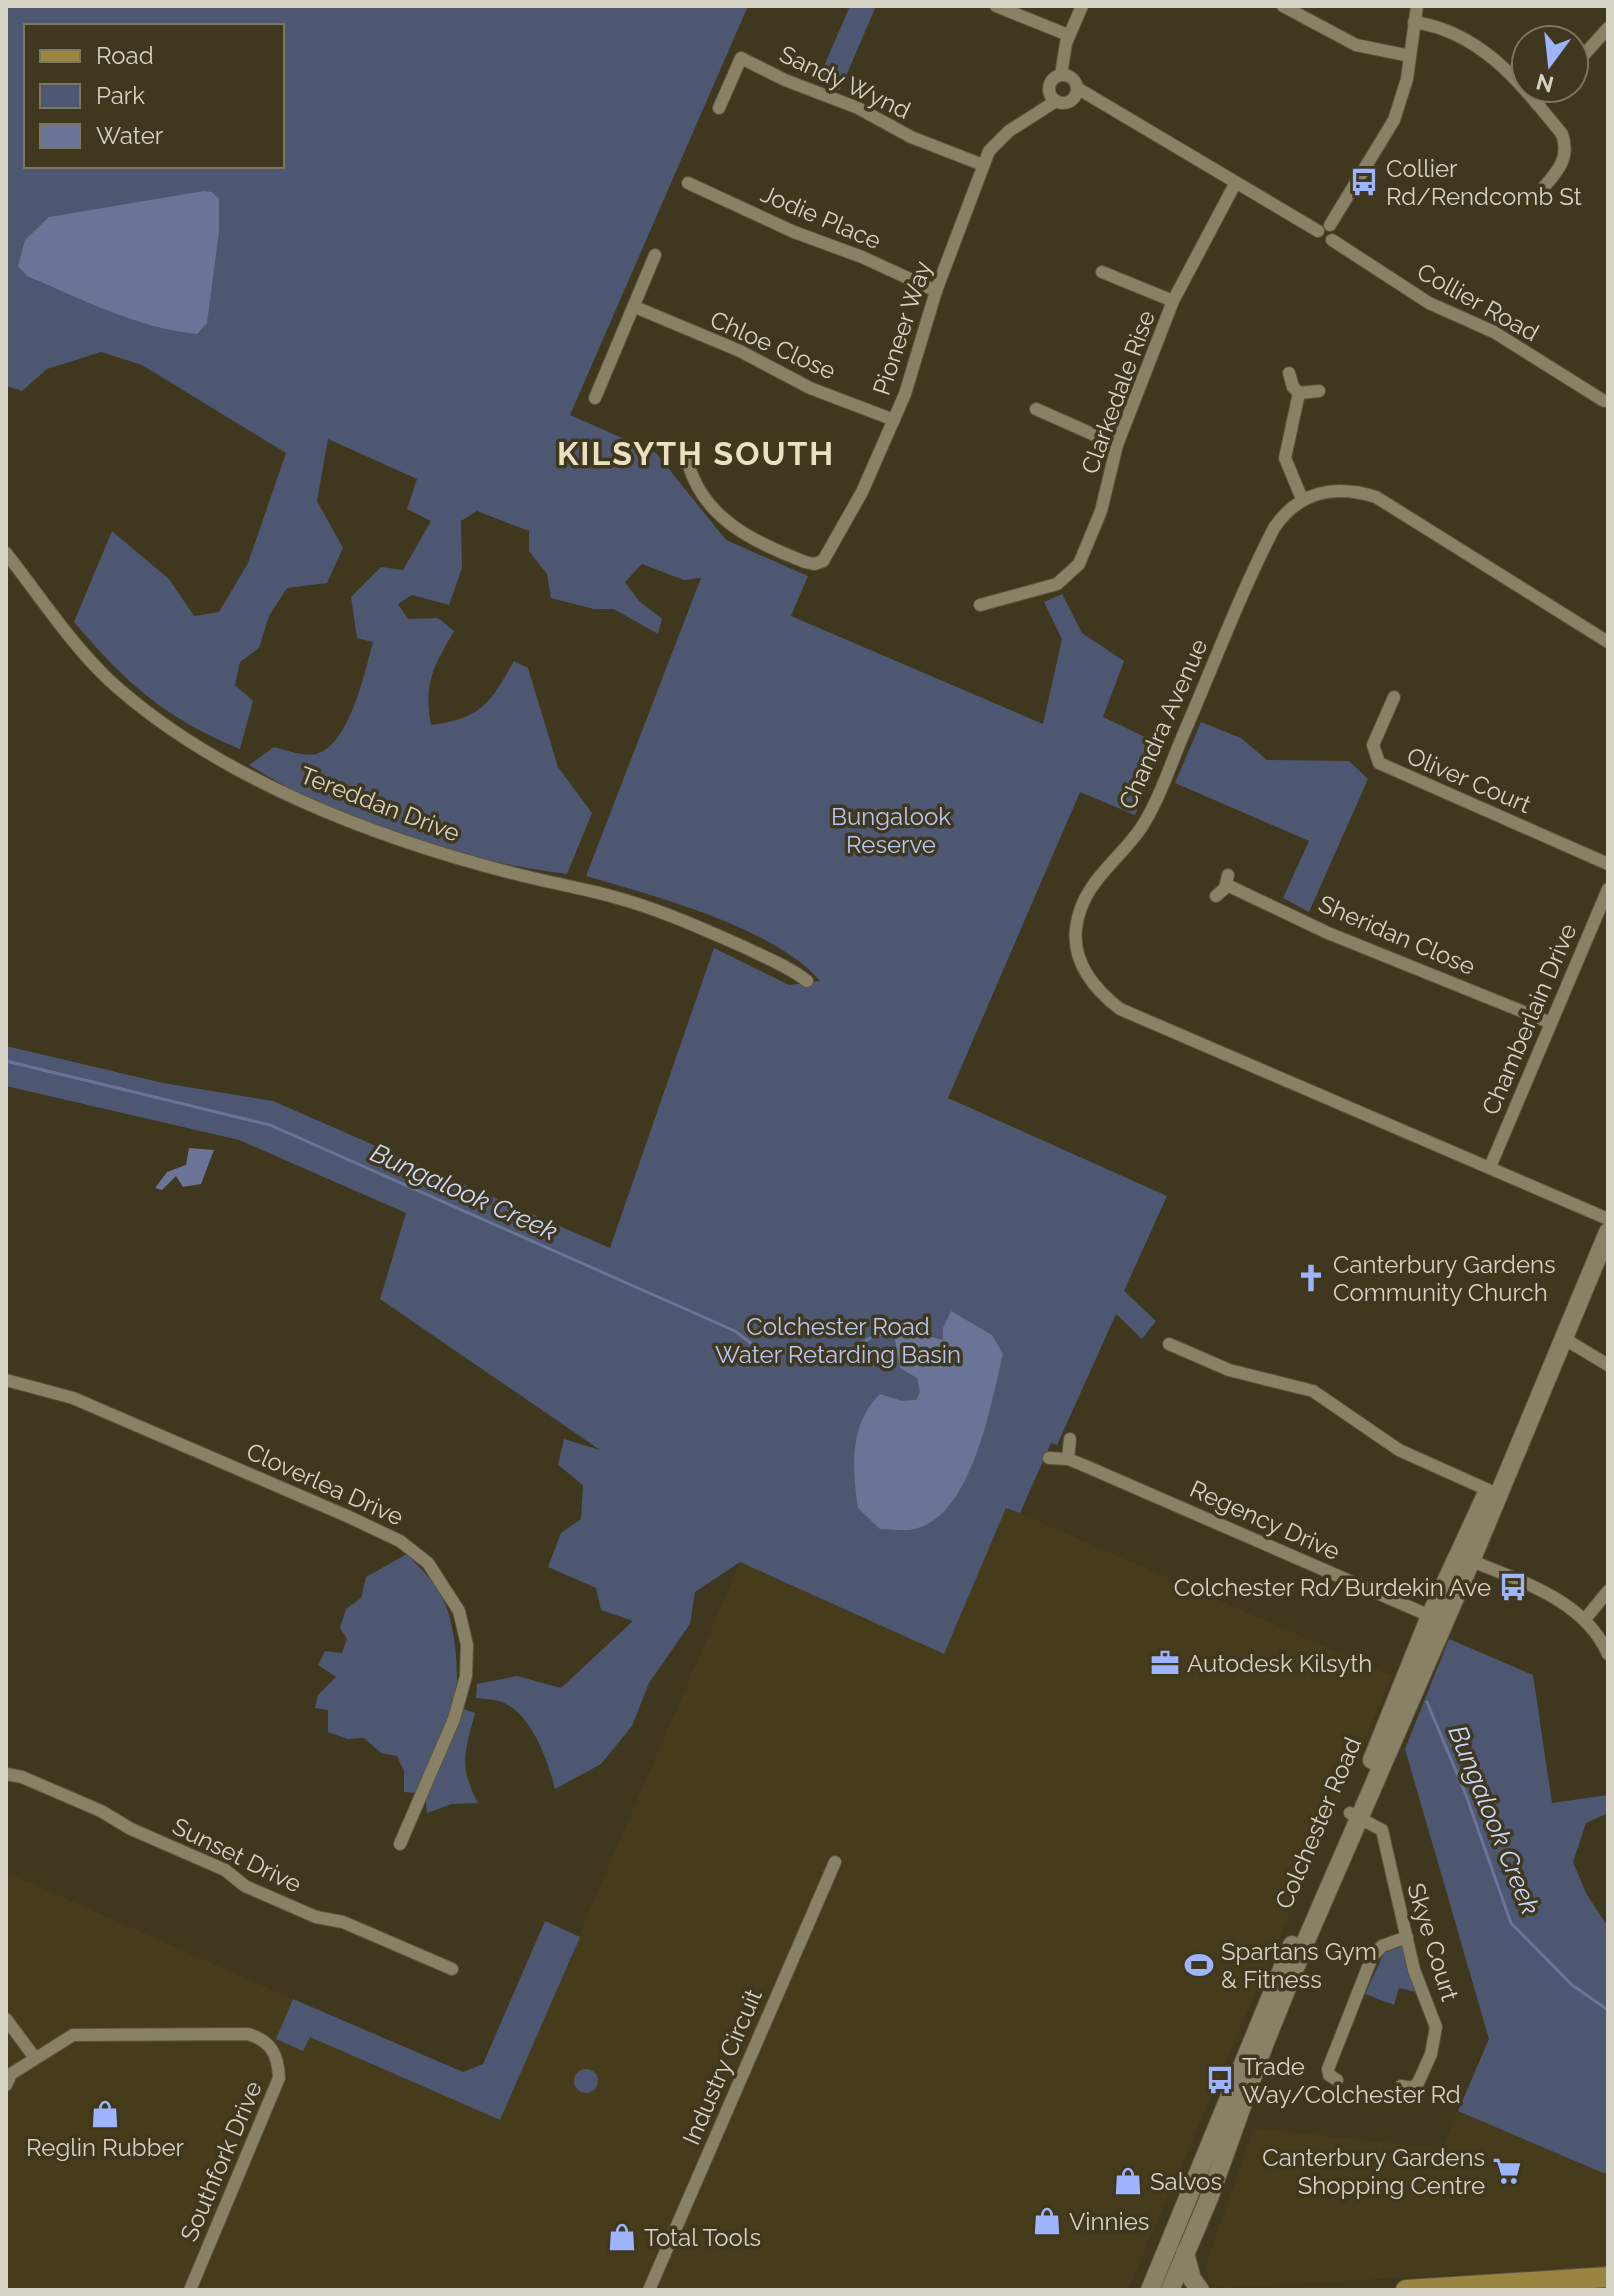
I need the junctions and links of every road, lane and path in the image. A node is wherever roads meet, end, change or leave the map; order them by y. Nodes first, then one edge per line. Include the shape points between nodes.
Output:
1 (996, 6) edge
2 (1082, 6) edge
3 (1283, 6) edge
4 (1417, 6) edge
5 (1414, 22) junction
6 (1608, 28) edge
7 (1068, 35) junction
8 (1590, 48) edge
9 (1410, 56) junction
10 (1510, 76) edge
11 (1071, 84) junction
12 (1053, 98) junction
13 (1537, 104) edge
14 (719, 108) dead end
15 (983, 165) junction
16 (688, 183) dead end
17 (1235, 184) junction
18 (1544, 187) dead end
19 (1324, 228) junction
20 (655, 255) dead end
21 (1102, 272) dead end
22 (936, 291) junction
23 (1173, 301) junction
24 (635, 307) junction
25 (1289, 373) dead end
26 (1319, 391) dead end
27 (1299, 393) junction
28 (595, 398) dead end
29 (1607, 404) edge
30 (1036, 409) dead end
31 (894, 420) junction
32 (1117, 445) junction
33 (688, 463) dead end
34 (1302, 499) junction
35 (6, 553) edge
36 (980, 605) dead end
37 (1608, 642) edge
38 (1394, 697) dead end
39 (1608, 864) edge
40 (1608, 889) edge
41 (1216, 896) dead end
42 (807, 981) dead end
43 (1551, 1023) junction
44 (1490, 1167) junction
45 (1608, 1219) edge
46 (1608, 1232) edge
47 (1563, 1338) junction
48 (1169, 1344) dead end
49 (1608, 1365) edge
50 (6, 1380) edge
51 (1070, 1439) dead end
52 (1049, 1458) dead end
53 (1068, 1459) junction
54 (1494, 1493) junction
55 (1465, 1558) junction
56 (1608, 1591) edge
57 (1586, 1618) junction
58 (1437, 1619) junction
59 (1608, 1654) edge
60 (6, 1774) edge
61 (1355, 1815) junction
62 (400, 1844) dead end
63 (835, 1862) dead end
64 (1407, 1937) junction
65 (452, 1969) dead end
66 (6, 2019) edge
67 (35, 2058) junction
68 (1333, 2076) dead end
69 (6, 2085) edge
70 (1401, 2086) dead end
71 (1185, 2253) junction
72 (1608, 2277) edge
73 (1560, 2285) edge
74 (190, 2290) edge
75 (649, 2290) edge
76 (1150, 2290) edge
77 (1170, 2290) edge
78 (1200, 2290) edge
79 (1406, 2290) edge

1 - 7 street
2 - 7 street
3 - 9 street via 1356,45
4 - 5 street
5 - 9 street
5 - 10 street via 1469,39
6 - 8 street
7 - 11 street via 1065,53
9 - 19 street via 1394,120
11 - 12 street, Pioneer Way via 1069,101
11 - 12 street via 1051,82
11 - 17 street
12 - 15 street, Pioneer Way via 995,144
13 - 18 street via 1566,144 1563,163
14 - 15 street, Sandy Wynd via 741,58
15 - 22 street, Pioneer Way
16 - 22 street, Jodie Place
17 - 19 street
17 - 23 street, Clarkedale Rise
19 - 29 street, Collier Road via 1335,233 1332,240 1429,303 1494,332
20 - 24 street
21 - 23 street
22 - 31 street, Pioneer Way
23 - 32 street, Clarkedale Rise
24 - 28 street
24 - 31 street, Chloe Close via 740,351 810,388
25 - 27 street
26 - 27 street
27 - 34 street via 1285,458
30 - 32 street
31 - 33 street, Pioneer Way via 862,492 823,561 814,564 732,528 700,488
32 - 36 street, Clarkedale Rise via 1101,511 1079,564 1057,584
34 - 37 street via 1343,489 1376,497
34 - 44 street, Chandra Avenue via 1282,516 1268,541 1141,827 1086,894 1076,925 1079,957 1099,993 1120,1009
35 - 42 street, Tereddan Drive via 106,677 157,719 229,763 402,840 672,916 781,964
38 - 39 street, Oliver Court via 1373,745 1379,763
40 - 43 street, Chamberlain Drive
41 - 43 street, Sheridan Close via 1227,880 1328,933
43 - 44 street, Chamberlain Drive
44 - 45 street, Chandra Avenue
46 - 47 main road, Colchester Road
47 - 49 street
47 - 54 main road, Colchester Road
48 - 54 street via 1229,1370 1313,1391 1399,1450
50 - 62 street, Cloverlea Drive via 73,1398 333,1510 400,1541 428,1563 459,1611 467,1645 466,1676 454,1719
51 - 53 street
52 - 53 street, Regency Drive
53 - 58 street, Regency Drive
54 - 55 main road, Colchester Road
55 - 57 street via 1561,1601
55 - 58 main road, Colchester Road
56 - 57 street
57 - 59 street
58 - 61 main road, Colchester Road
60 - 65 street, Sunset Drive via 101,1811 225,1870 245,1886
61 - 64 street, Skye Court via 1382,1830
61 - 71 main road, Colchester Road
61 - 76 main road, Colchester Road via 1271,1991
63 - 75 street, Industry Circuit
64 - 68 street via 1382,1946 1372,1957
64 - 70 street, Skye Court via 1436,2035 1418,2083
66 - 67 street
67 - 69 street, Southfork Drive via 11,2074
67 - 74 street, Southfork Drive via 73,2035 248,2034 271,2046 279,2078
71 - 77 main road, Colchester Road
71 - 78 main road
72 - 73 main road
73 - 79 main road

